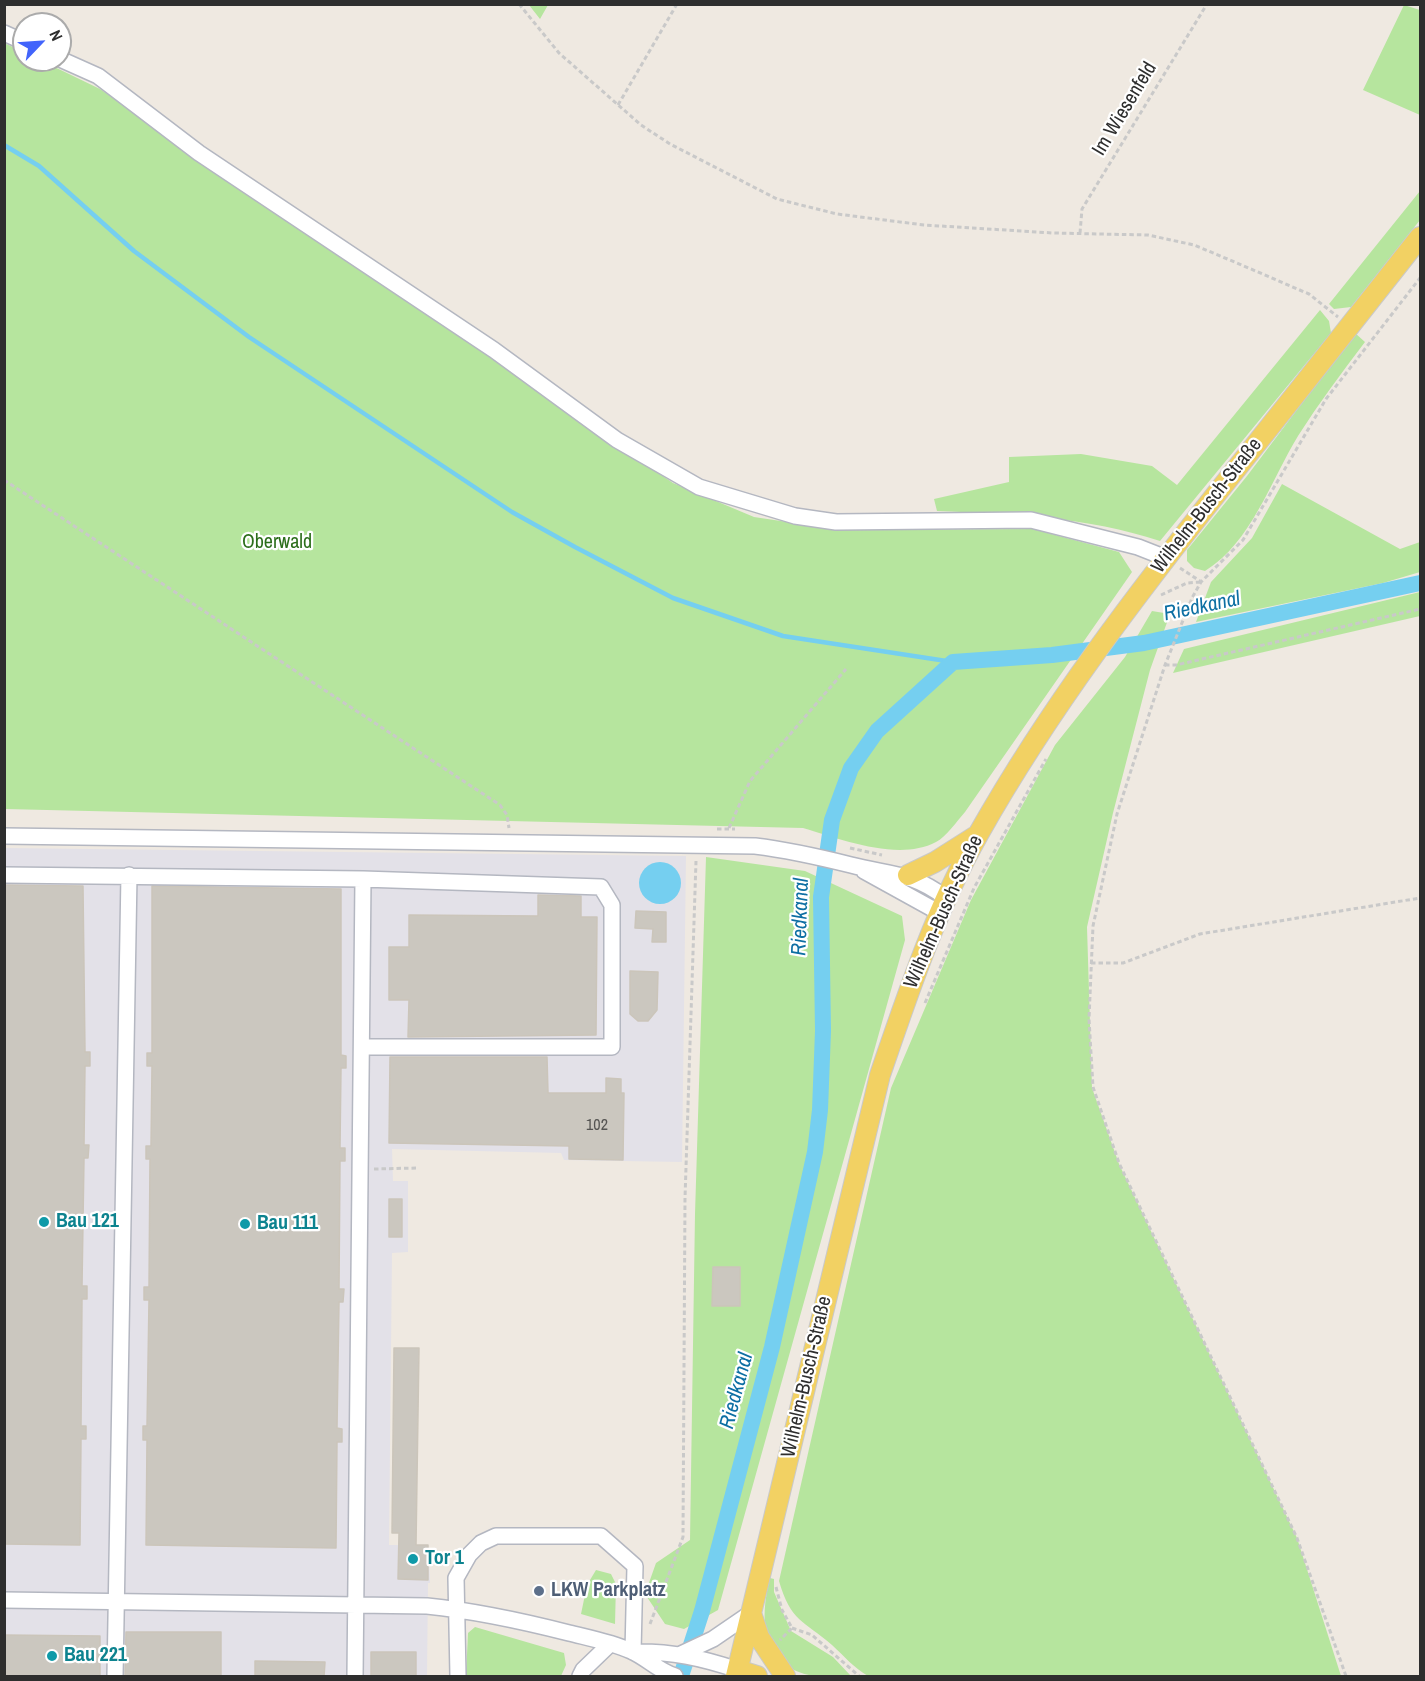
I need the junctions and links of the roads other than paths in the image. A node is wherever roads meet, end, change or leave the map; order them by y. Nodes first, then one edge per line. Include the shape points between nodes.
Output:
1 (72, 64) edge
2 (1420, 237) edge
3 (1166, 558) junction
4 (978, 834) junction
5 (4, 836) edge
6 (853, 866) junction
7 (4, 875) edge
8 (129, 875) junction
9 (908, 875) junction
10 (363, 879) junction
11 (943, 906) junction
12 (363, 1047) junction
13 (117, 1599) junction
14 (4, 1600) edge
15 (356, 1604) junction
16 (458, 1609) junction
17 (751, 1613) junction
18 (610, 1644) junction
19 (633, 1652) junction
20 (691, 1653) junction
21 (737, 1673) edge
22 (673, 1676) edge
23 (115, 1677) edge
24 (355, 1677) edge
25 (458, 1677) edge
26 (580, 1677) edge
27 (757, 1677) edge
28 (785, 1677) edge

1 - 3 street via 98,76 199,153 495,350 617,440 699,487 795,516 836,522 1030,520 1138,547
2 - 3 main road, Wilhelm-Busch-Straße
3 - 4 main road, Wilhelm-Busch-Straße via 1032,745
4 - 9 main road
4 - 11 main road, Wilhelm-Busch-Straße
5 - 6 street via 755,846 805,853
6 - 9 street
6 - 11 street
7 - 8 street
8 - 10 street
8 - 13 street
9 - 11 street
10 - 12 street
10 - 12 street via 601,887 612,905 612,1047
11 - 17 main road, Wilhelm-Busch-Straße via 880,1076
12 - 15 street
13 - 14 street
13 - 15 street
13 - 23 street
15 - 16 street
15 - 24 street
16 - 18 street via 527,1621
16 - 19 street via 456,1578 481,1542 496,1536 602,1536 635,1566
16 - 25 street
17 - 20 street
17 - 21 main road, Wilhelm-Busch-Straße
17 - 28 main road via 767,1652
18 - 19 street
18 - 26 street
19 - 20 street
19 - 22 street via 657,1670
20 - 21 street
21 - 27 main road

